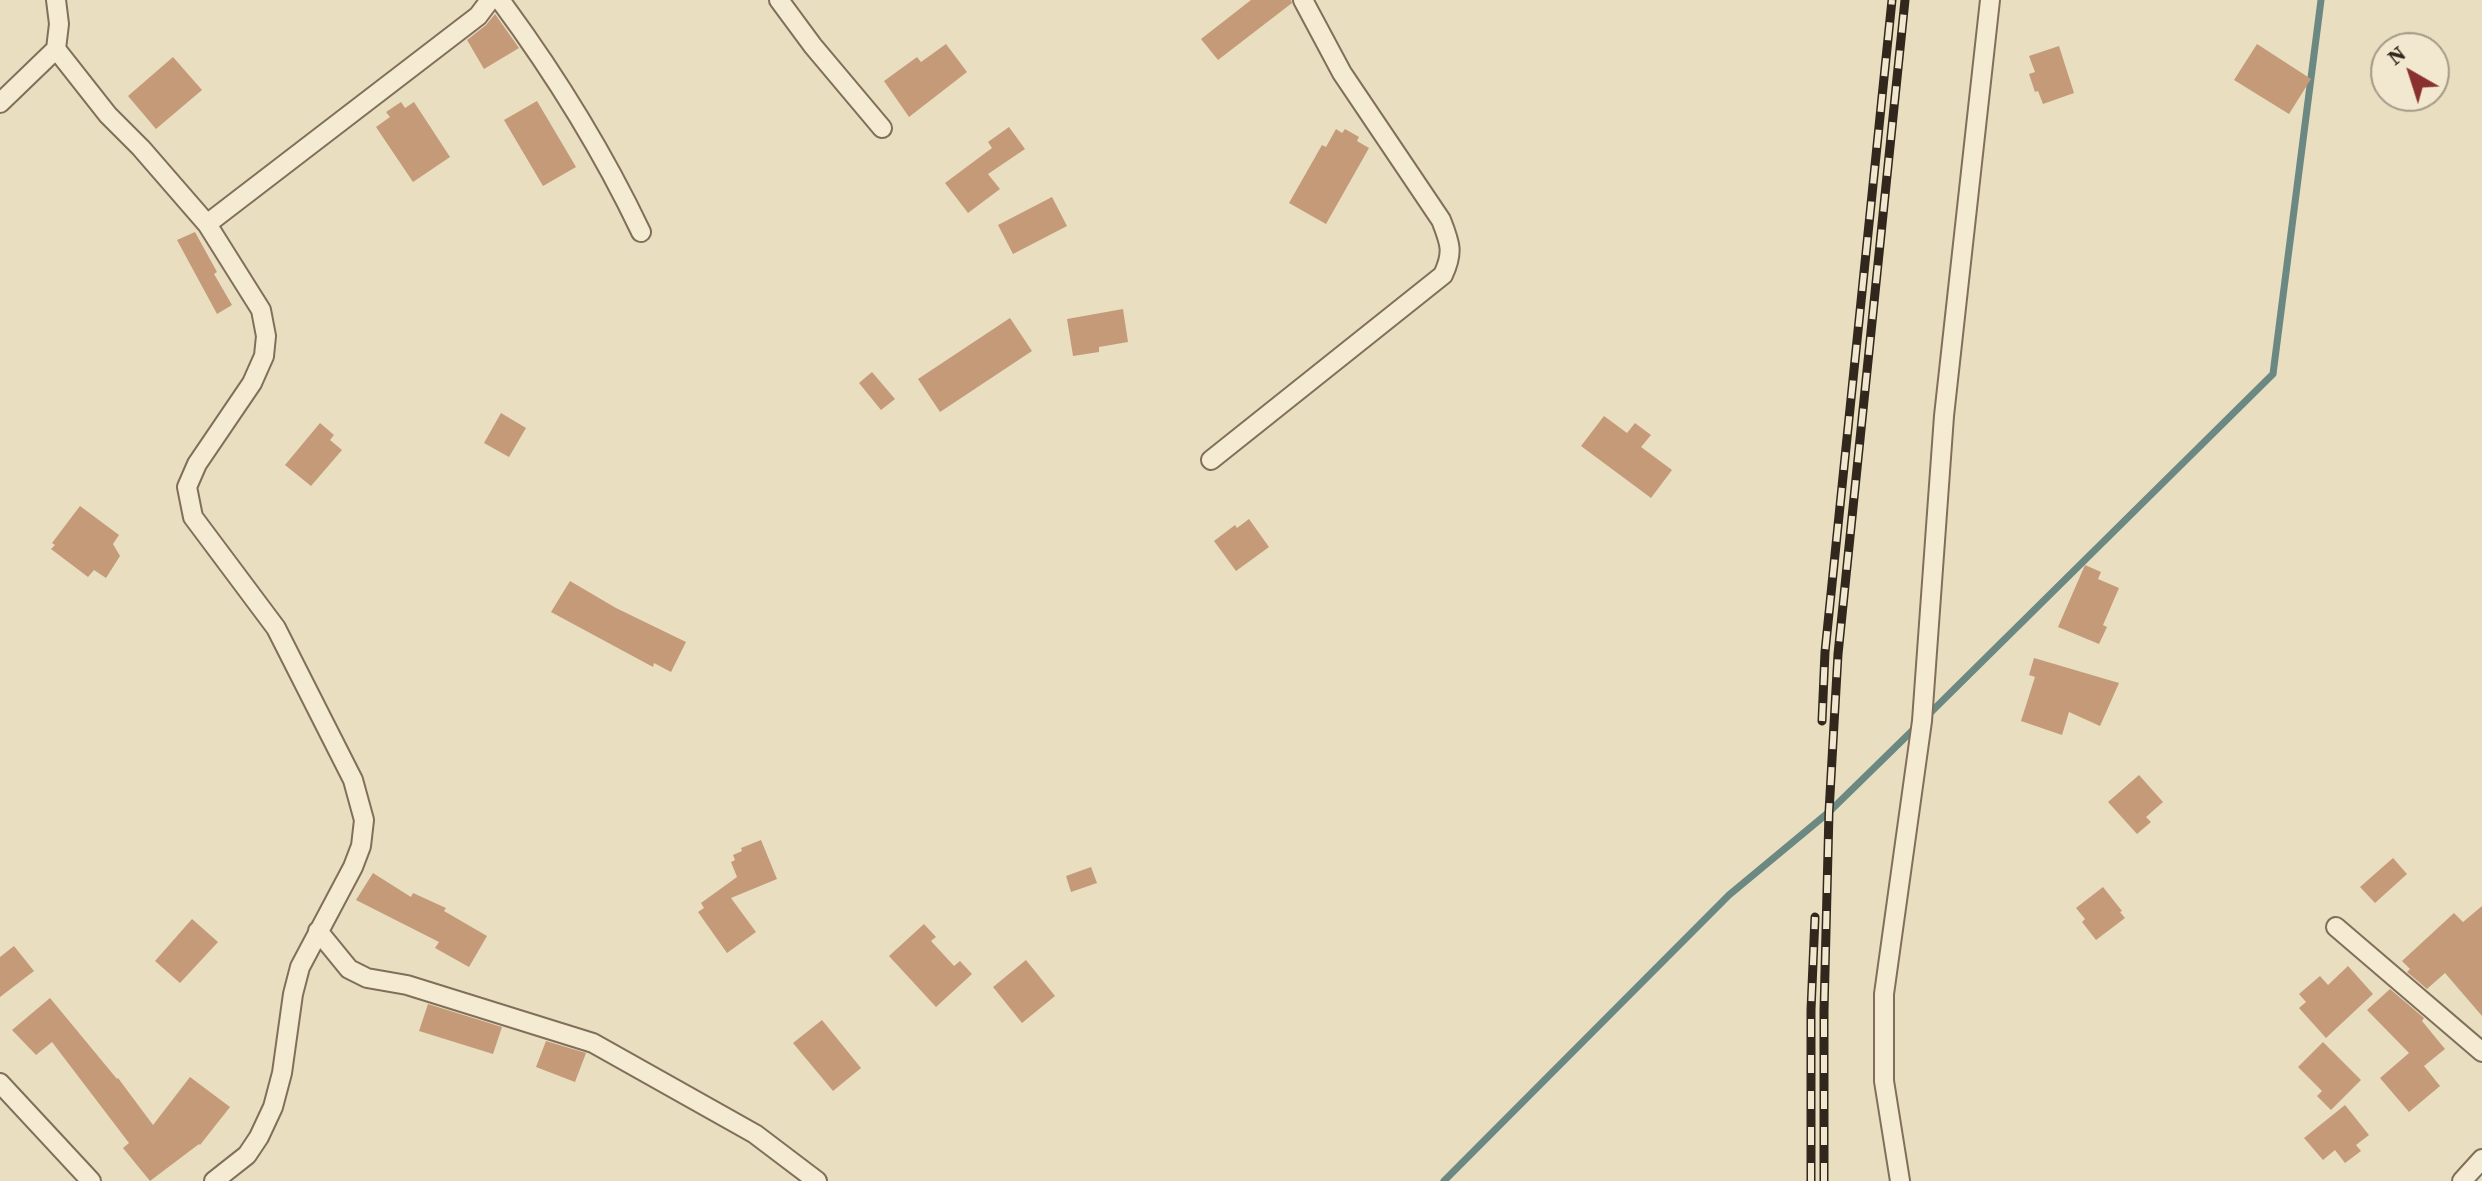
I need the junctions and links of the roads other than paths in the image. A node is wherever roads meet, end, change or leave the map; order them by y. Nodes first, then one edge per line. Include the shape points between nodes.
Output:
1 (56, 0) edge
2 (490, 0) edge
3 (500, 0) edge
4 (779, 0) edge
5 (1303, 0) edge
6 (1990, 0) edge
7 (56, 49) junction
8 (0, 103) edge
9 (882, 128) dead end
10 (207, 224) junction
11 (641, 232) dead end
12 (1211, 460) dead end
13 (2336, 927) dead end
14 (318, 931) junction
15 (2482, 1052) edge
16 (0, 1083) edge
17 (2482, 1159) edge
18 (91, 1181) edge
19 (214, 1181) edge
20 (817, 1181) edge
21 (1900, 1181) edge
22 (2462, 1181) edge

1 - 7 street
2 - 10 street via 478,16
3 - 11 street via 551,71 616,179
4 - 9 street
5 - 12 street via 1342,73 1441,220 1450,260 1443,275
6 - 21 street via 1944,416 1922,721 1884,994 1884,1081
7 - 8 street
7 - 10 street
10 - 14 street via 261,310 266,336 252,383 187,487 193,517 276,628 353,780 364,820 353,867
13 - 15 street
14 - 19 street via 293,994 273,1107 247,1155
14 - 20 street via 349,969 367,978 407,985 593,1043 755,1134
16 - 18 street
17 - 22 street

